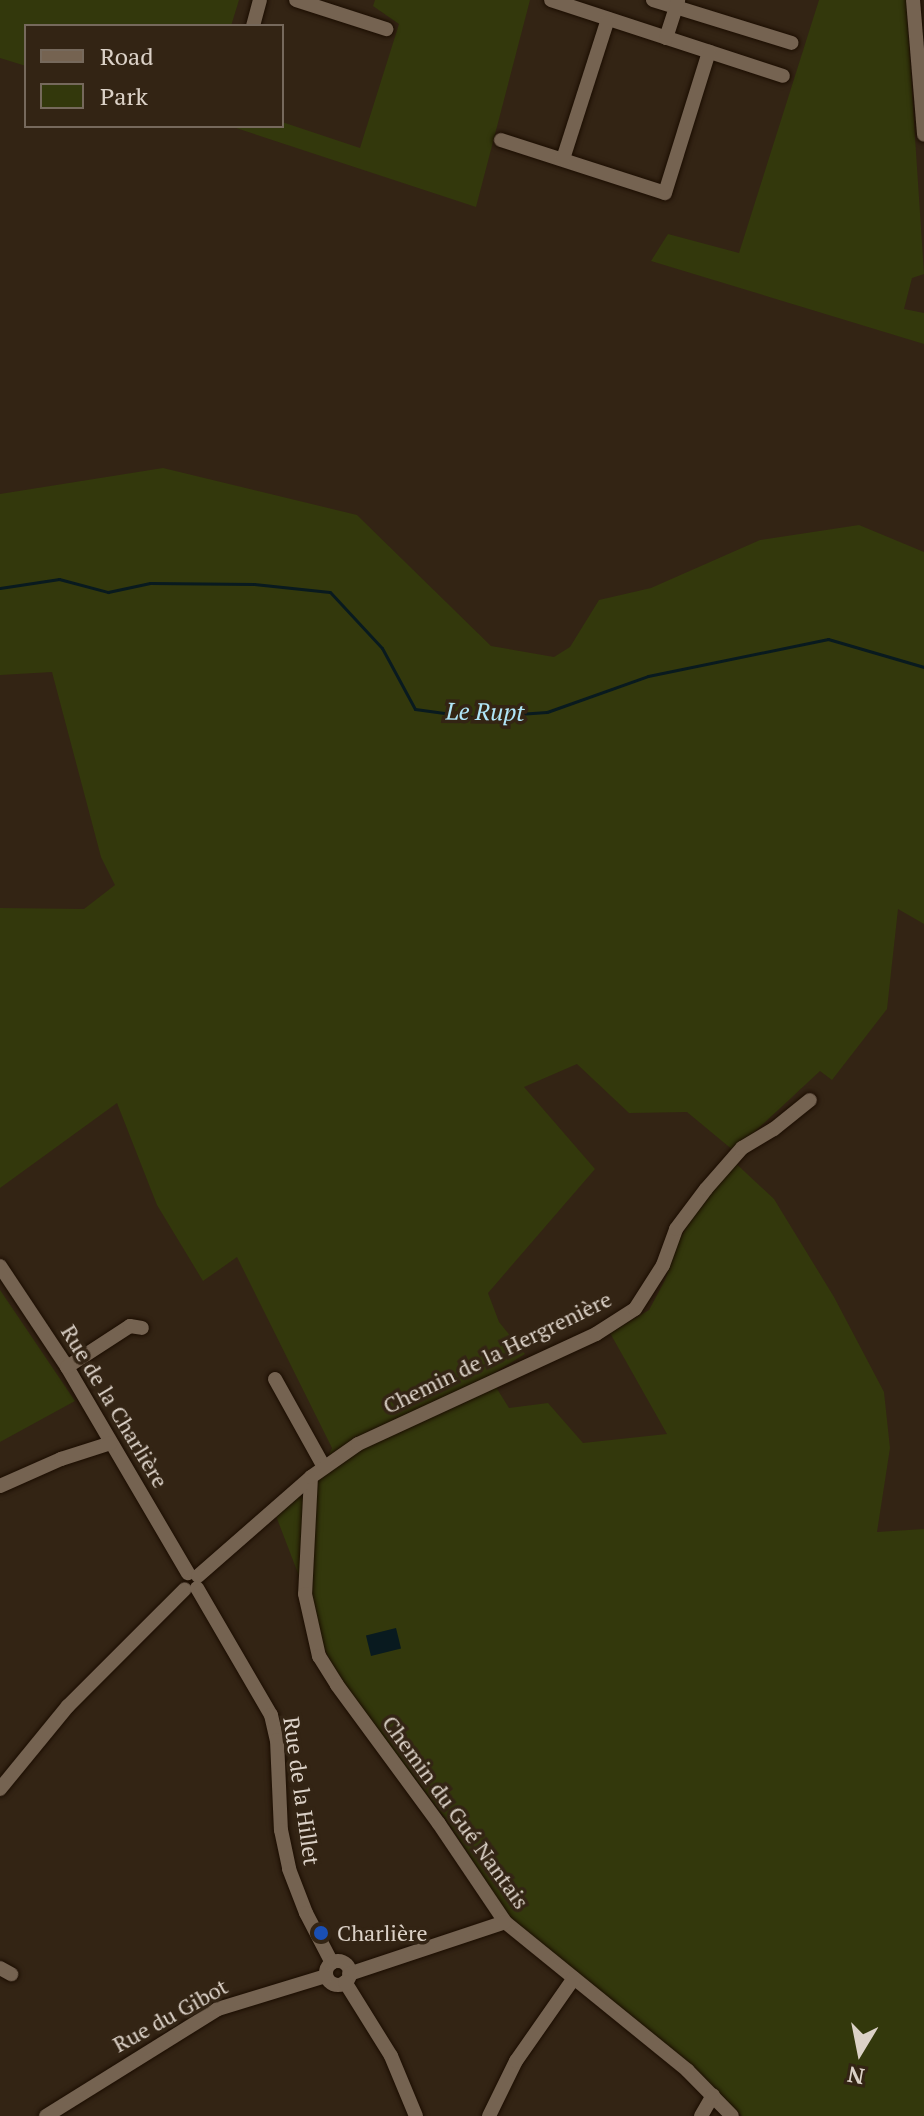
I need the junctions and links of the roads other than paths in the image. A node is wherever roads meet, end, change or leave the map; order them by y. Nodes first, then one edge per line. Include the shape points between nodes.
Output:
1 (260, 0) edge
2 (296, 0) edge
3 (551, 0) edge
4 (653, 0) edge
5 (913, 0) edge
6 (677, 4) edge
7 (608, 19) junction
8 (254, 24) edge
9 (386, 29) dead end
10 (666, 38) junction
11 (920, 40) edge
12 (792, 43) dead end
13 (709, 52) junction
14 (783, 76) dead end
15 (924, 135) edge
16 (501, 140) dead end
17 (563, 159) junction
18 (810, 1100) dead end
19 (0, 1266) edge
20 (142, 1328) dead end
21 (67, 1367) junction
22 (275, 1379) dead end
23 (111, 1443) junction
24 (324, 1467) junction
25 (311, 1477) junction
26 (0, 1486) edge
27 (192, 1581) junction
28 (0, 1789) edge
29 (505, 1922) junction
30 (329, 1969) junction
31 (347, 1978) junction
32 (574, 1978) junction
33 (713, 2095) junction
34 (46, 2116) edge
35 (416, 2116) edge
36 (489, 2116) edge
37 (701, 2116) edge
38 (732, 2116) edge

1 - 8 street
2 - 9 street
3 - 7 street
4 - 6 street
5 - 11 street
6 - 10 street
6 - 12 street
7 - 10 street
7 - 17 street
10 - 13 street
11 - 15 street
13 - 14 street
13 - 17 street via 665,193
16 - 17 street
18 - 24 street, Chemin de la Hergrenière via 742,1148 706,1189 676,1229 663,1265 635,1309 596,1334 370,1438
19 - 21 street, Rue de la Charlière
20 - 21 street via 130,1326
21 - 23 street, Rue de la Charlière
22 - 24 street
23 - 26 street
23 - 27 street, Rue de la Charlière
24 - 25 street, Chemin de la Hergrenière
25 - 27 street, Chemin de la Hergrenière
25 - 29 street, Chemin du Gué Nantais via 305,1594 319,1656
27 - 28 street, Chemin de la Hergrenière via 114,1656
27 - 30 street, Rue de la Hillet via 271,1715 289,1869
29 - 31 street
29 - 32 street, Chemin du Gué Nantais
30 - 31 street, Rue de la Hillet via 344,1964
30 - 34 street, Rue du Gibot via 218,2009
31 - 35 street, Rue de la Hillet
32 - 33 street, Chemin du Gué Nantais
32 - 36 street via 516,2061
33 - 37 street
33 - 38 street, Chemin du Gué Nantais

